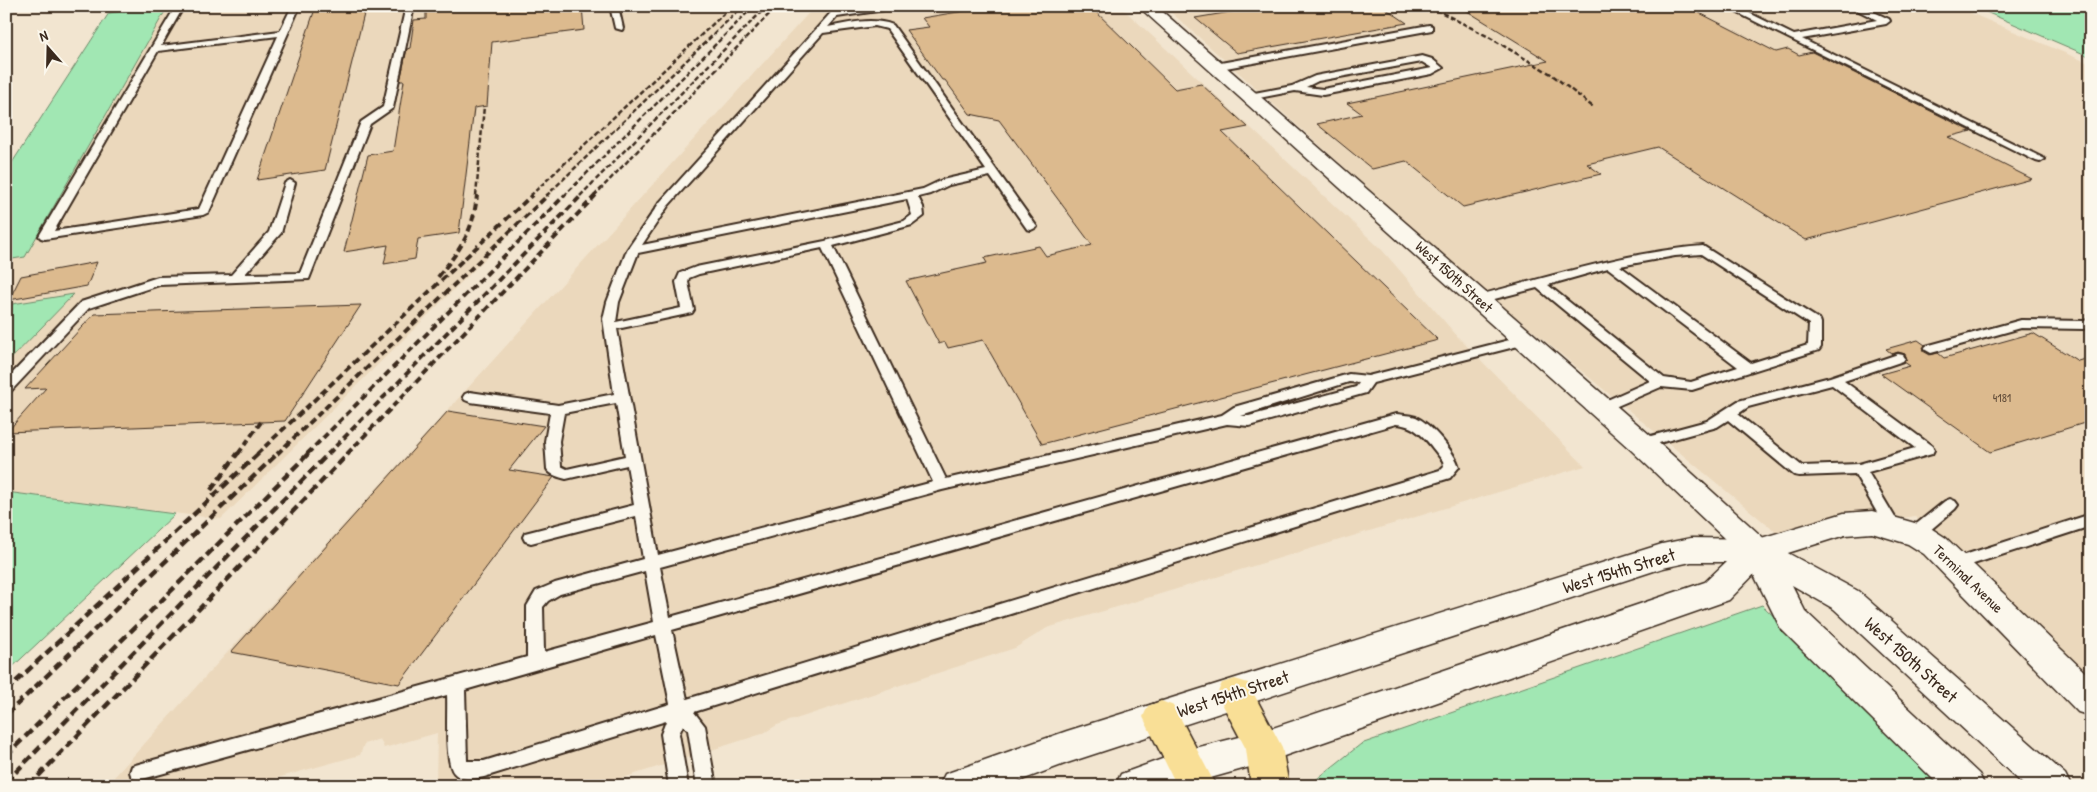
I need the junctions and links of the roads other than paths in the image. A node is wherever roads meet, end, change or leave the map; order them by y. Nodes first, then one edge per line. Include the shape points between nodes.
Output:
1 (180, 6) edge
2 (296, 6) edge
3 (410, 6) edge
4 (614, 6) edge
5 (891, 6) edge
6 (1146, 6) edge
7 (1728, 6) edge
8 (1853, 6) edge
9 (840, 8) edge
10 (619, 28) dead end
11 (1429, 28) dead end
12 (819, 31) junction
13 (284, 32) junction
14 (1792, 38) junction
15 (155, 49) junction
16 (1215, 67) junction
17 (1295, 88) junction
18 (1249, 97) junction
19 (2040, 159) dead end
20 (993, 172) junction
21 (290, 183) dead end
22 (911, 195) junction
23 (1032, 228) dead end
24 (826, 244) junction
25 (633, 250) junction
26 (1610, 264) junction
27 (234, 279) junction
28 (1539, 284) junction
29 (1479, 299) junction
30 (2091, 323) edge
31 (610, 327) junction
32 (1525, 340) junction
33 (1932, 349) dead end
34 (1898, 358) dead end
35 (1749, 368) junction
36 (1834, 380) junction
37 (1660, 382) junction
38 (6, 388) edge
39 (470, 397) dead end
40 (622, 397) junction
41 (1601, 408) junction
42 (558, 410) junction
43 (1728, 413) junction
44 (1641, 443) junction
45 (633, 459) junction
46 (1859, 469) junction
47 (942, 485) junction
48 (1950, 505) dead end
49 (642, 509) junction
50 (2091, 520) edge
51 (1904, 530) junction
52 (531, 538) dead end
53 (1758, 551) junction
54 (652, 562) junction
55 (1955, 564) junction
56 (663, 626) junction
57 (536, 662) junction
58 (456, 685) junction
59 (1235, 694) junction
60 (2091, 701) edge
61 (680, 710) junction
62 (1161, 717) junction
63 (1264, 747) junction
64 (140, 772) dead end
65 (1192, 777) edge
66 (678, 786) edge
67 (707, 786) edge
68 (958, 786) edge
69 (1134, 786) edge
70 (1270, 786) edge
71 (1966, 786) edge
72 (2052, 786) edge

1 - 15 lane
2 - 13 lane
3 - 27 lane via 388,108 366,122 305,276
4 - 10 lane
5 - 9 lane
6 - 16 main road, West 150th Street
7 - 14 lane
8 - 14 lane via 1886,20
9 - 12 lane
11 - 16 lane
12 - 20 lane via 870,23 890,27
12 - 25 lane via 664,204
13 - 15 lane
13 - 15 lane via 203,212 45,236
14 - 19 lane
16 - 18 main road, West 150th Street
17 - 17 lane via 1315,79 1422,59 1436,64 1438,68 1323,92
17 - 18 lane
18 - 29 main road, West 150th Street
20 - 22 lane via 946,182
20 - 23 lane
21 - 27 lane via 274,233
22 - 24 lane via 918,211 914,219 899,226
22 - 25 lane
24 - 31 lane via 696,271 684,276 682,282 688,310
24 - 47 lane
25 - 31 lane via 613,302
26 - 28 lane
26 - 35 lane
26 - 35 lane via 1703,250 1815,323 1814,348
27 - 38 lane via 158,281 85,305
28 - 29 lane
28 - 37 lane
29 - 32 main road, West 150th Street
30 - 33 lane via 2021,324
31 - 40 lane
32 - 41 main road, West 150th Street
32 - 47 lane via 1368,380 1361,390 1249,421 1227,419
34 - 36 lane
35 - 37 lane via 1692,386
36 - 43 lane via 1743,404
36 - 46 lane via 1927,450
37 - 41 lane
39 - 42 lane
40 - 42 lane
40 - 45 lane
41 - 44 main road, West 150th Street
42 - 45 lane via 552,441 554,469 558,472 566,474
43 - 44 lane via 1712,424
43 - 46 lane via 1799,471
44 - 53 main road, West 150th Street
45 - 49 lane
46 - 51 lane
47 - 54 lane
48 - 51 lane
49 - 52 lane
49 - 54 lane
50 - 55 lane
51 - 53 main road, Terminal Avenue via 1872,522 1844,524
51 - 55 main road, Terminal Avenue via 1936,546
53 - 59 main road, West 154th Street via 1691,550 1662,556
53 - 63 main road via 1717,591
53 - 71 main road, West 150th Street via 1793,620
53 - 72 main road, West 150th Street via 1846,600
54 - 56 lane
54 - 57 lane via 542,596 535,606
55 - 60 main road, Terminal Avenue
56 - 57 lane
56 - 61 lane
56 - 61 lane via 1396,419 1420,425 1450,459 1452,467 1445,474
57 - 58 lane
58 - 61 lane via 458,764 462,769 472,771
58 - 64 lane
59 - 62 main road, West 154th Street
59 - 63 highway
61 - 66 lane via 670,734
61 - 67 lane via 696,726
62 - 65 highway
62 - 68 main road, West 154th Street
63 - 65 main road
63 - 70 highway
65 - 69 main road

